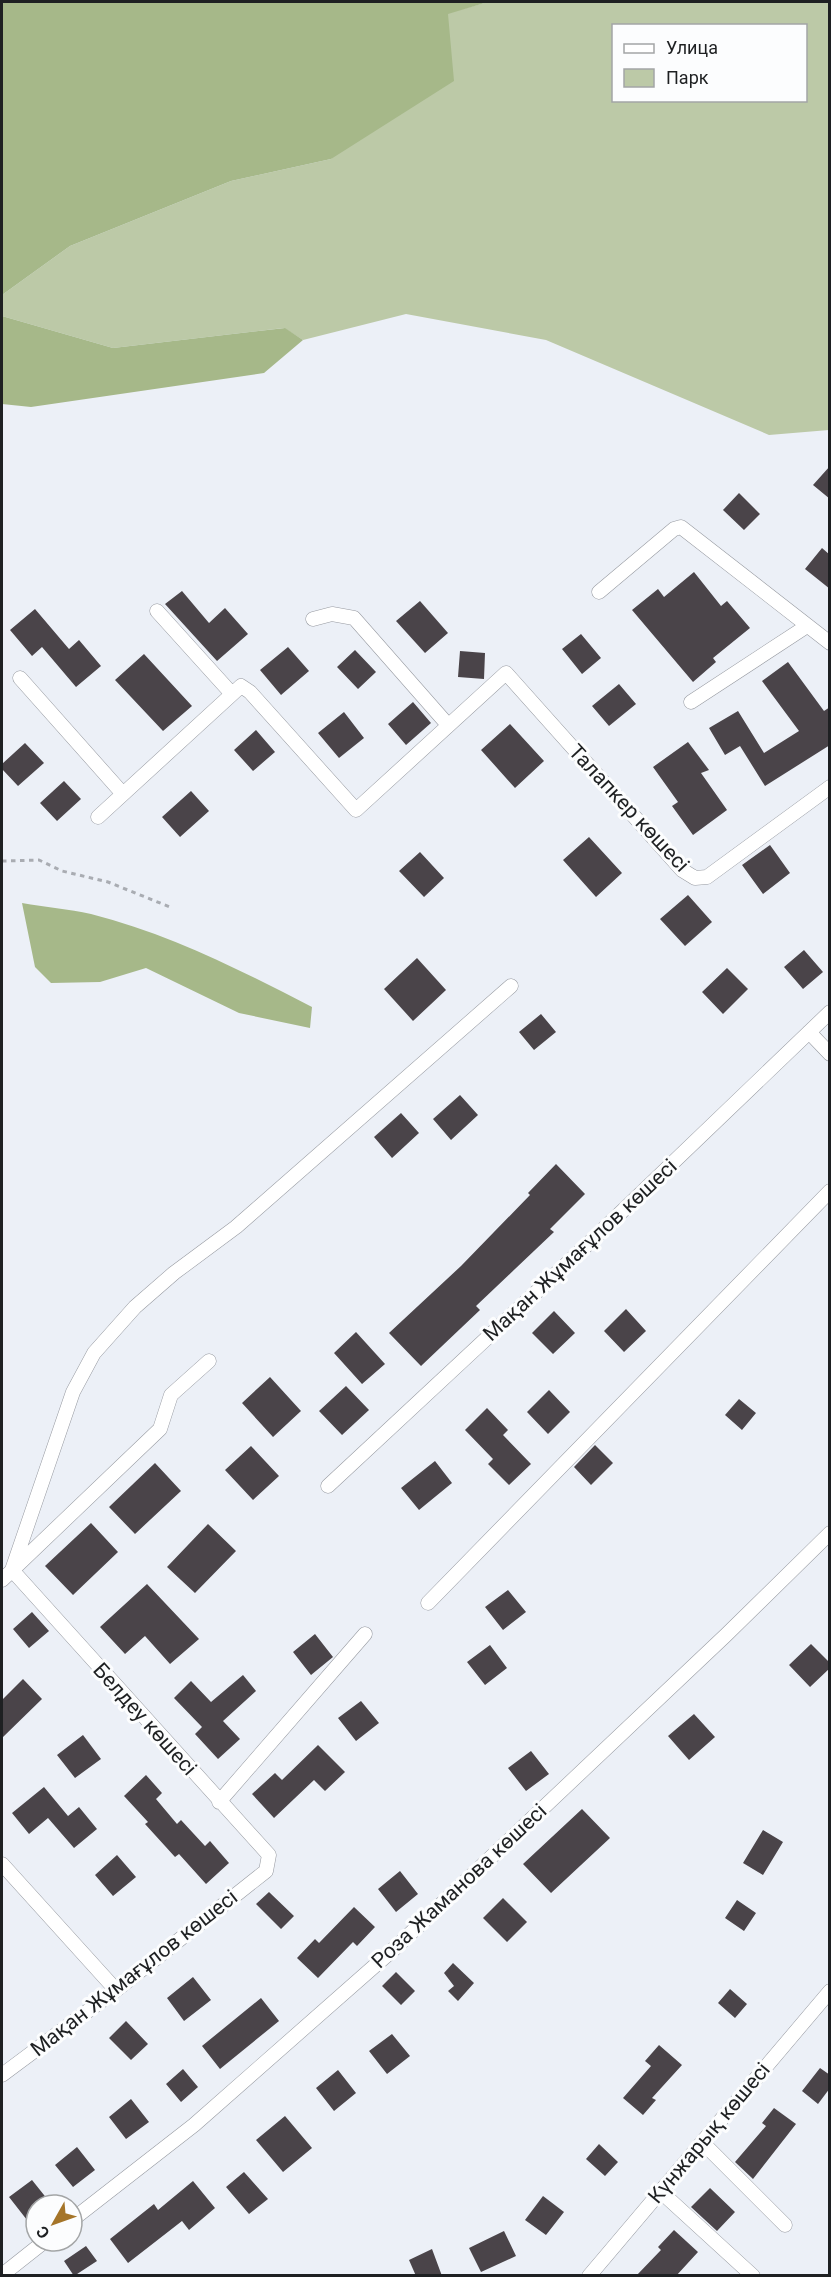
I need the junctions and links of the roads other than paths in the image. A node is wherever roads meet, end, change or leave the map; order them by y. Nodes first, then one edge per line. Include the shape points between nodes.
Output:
1 (599, 592) dead end
2 (157, 611) dead end
3 (313, 619) dead end
4 (807, 626) junction
5 (830, 644) edge
6 (20, 678) dead end
7 (232, 694) junction
8 (691, 702) dead end
9 (448, 725) junction
10 (830, 787) edge
11 (123, 794) junction
12 (98, 817) dead end
13 (511, 986) dead end
14 (830, 1012) edge
15 (809, 1032) junction
16 (830, 1054) edge
17 (830, 1191) edge
18 (209, 1361) dead end
19 (328, 1486) dead end
20 (830, 1533) edge
21 (7, 1575) edge
22 (428, 1602) dead end
23 (365, 1634) dead end
24 (219, 1802) junction
25 (2, 1864) edge
26 (266, 1871) joint
27 (116, 1990) junction
28 (830, 1991) edge
29 (2, 2075) edge
30 (702, 2142) junction
31 (660, 2192) junction
32 (84, 2211) edge
33 (785, 2225) dead end
34 (30, 2253) edge
35 (2, 2275) edge
36 (589, 2276) edge
37 (753, 2276) edge

1 - 4 street via 681,527
2 - 7 street
3 - 9 street via 332,614 354,618
4 - 5 street
4 - 8 street
6 - 11 street
7 - 9 street, Талапкер көшесі via 240,686 250,692 356,810
7 - 11 street
9 - 10 street, Талапкер көшесі via 506,673 682,870 695,878 707,877
11 - 12 street
13 - 21 street via 236,1227 135,1307 94,1353 73,1392
14 - 15 street, Мақан Жұмағұлов көшесі
15 - 16 street
15 - 19 street, Мақан Жұмағұлов көшесі
17 - 22 street
18 - 21 street via 171,1395 160,1429
20 - 32 street, Роза Жаманова көшесі via 395,1948 194,2125
21 - 24 street, Белдеу көшесі
23 - 24 street
24 - 26 street, Белдеу көшесі via 269,1856
25 - 27 street
26 - 27 street, Мақан Жұмағұлов көшесі
27 - 29 street, Мақан Жұмағұлов көшесі
28 - 30 street, Күнжарық көшесі
30 - 31 street, Күнжарық көшесі
30 - 33 street
31 - 36 street, Күнжарық көшесі
31 - 37 street
34 - 35 street

